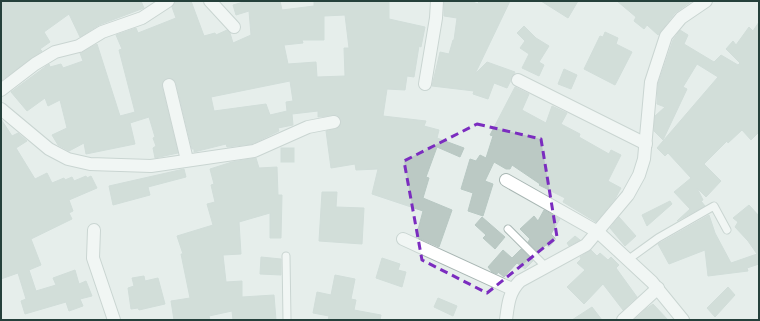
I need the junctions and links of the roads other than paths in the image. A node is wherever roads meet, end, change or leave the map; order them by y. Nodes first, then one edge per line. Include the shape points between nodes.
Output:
1 (168, 1) edge
2 (210, 1) edge
3 (437, 1) edge
4 (706, 1) edge
5 (234, 27) dead end
6 (518, 80) dead end
7 (425, 84) dead end
8 (169, 85) dead end
9 (1, 90) edge
10 (1, 109) edge
11 (334, 122) dead end
12 (646, 144) junction
13 (187, 160) junction
14 (506, 180) dead end
15 (508, 229) dead end
16 (94, 230) dead end
17 (727, 230) dead end
18 (598, 232) junction
19 (403, 239) dead end
20 (286, 256) dead end
21 (629, 259) junction
22 (546, 268) junction
23 (658, 288) junction
24 (512, 289) junction
25 (114, 320) edge
26 (287, 320) edge
27 (506, 320) edge
28 (623, 320) edge
29 (683, 320) edge

1 - 9 street via 142,18 102,32 79,46 55,52
2 - 5 street
3 - 7 street
4 - 12 street via 681,18 666,36 650,82
6 - 12 street
8 - 13 street
10 - 13 street via 49,149 68,159 90,164 151,166
11 - 13 street via 308,127 254,151
12 - 18 street via 639,176 628,195
14 - 18 street
15 - 22 lane
16 - 25 street via 93,258
17 - 21 lane via 714,206 658,238
18 - 21 street
18 - 22 street via 586,245
19 - 24 street
20 - 26 lane
21 - 23 street
22 - 24 street via 520,281
23 - 28 street
23 - 29 street
24 - 27 street

